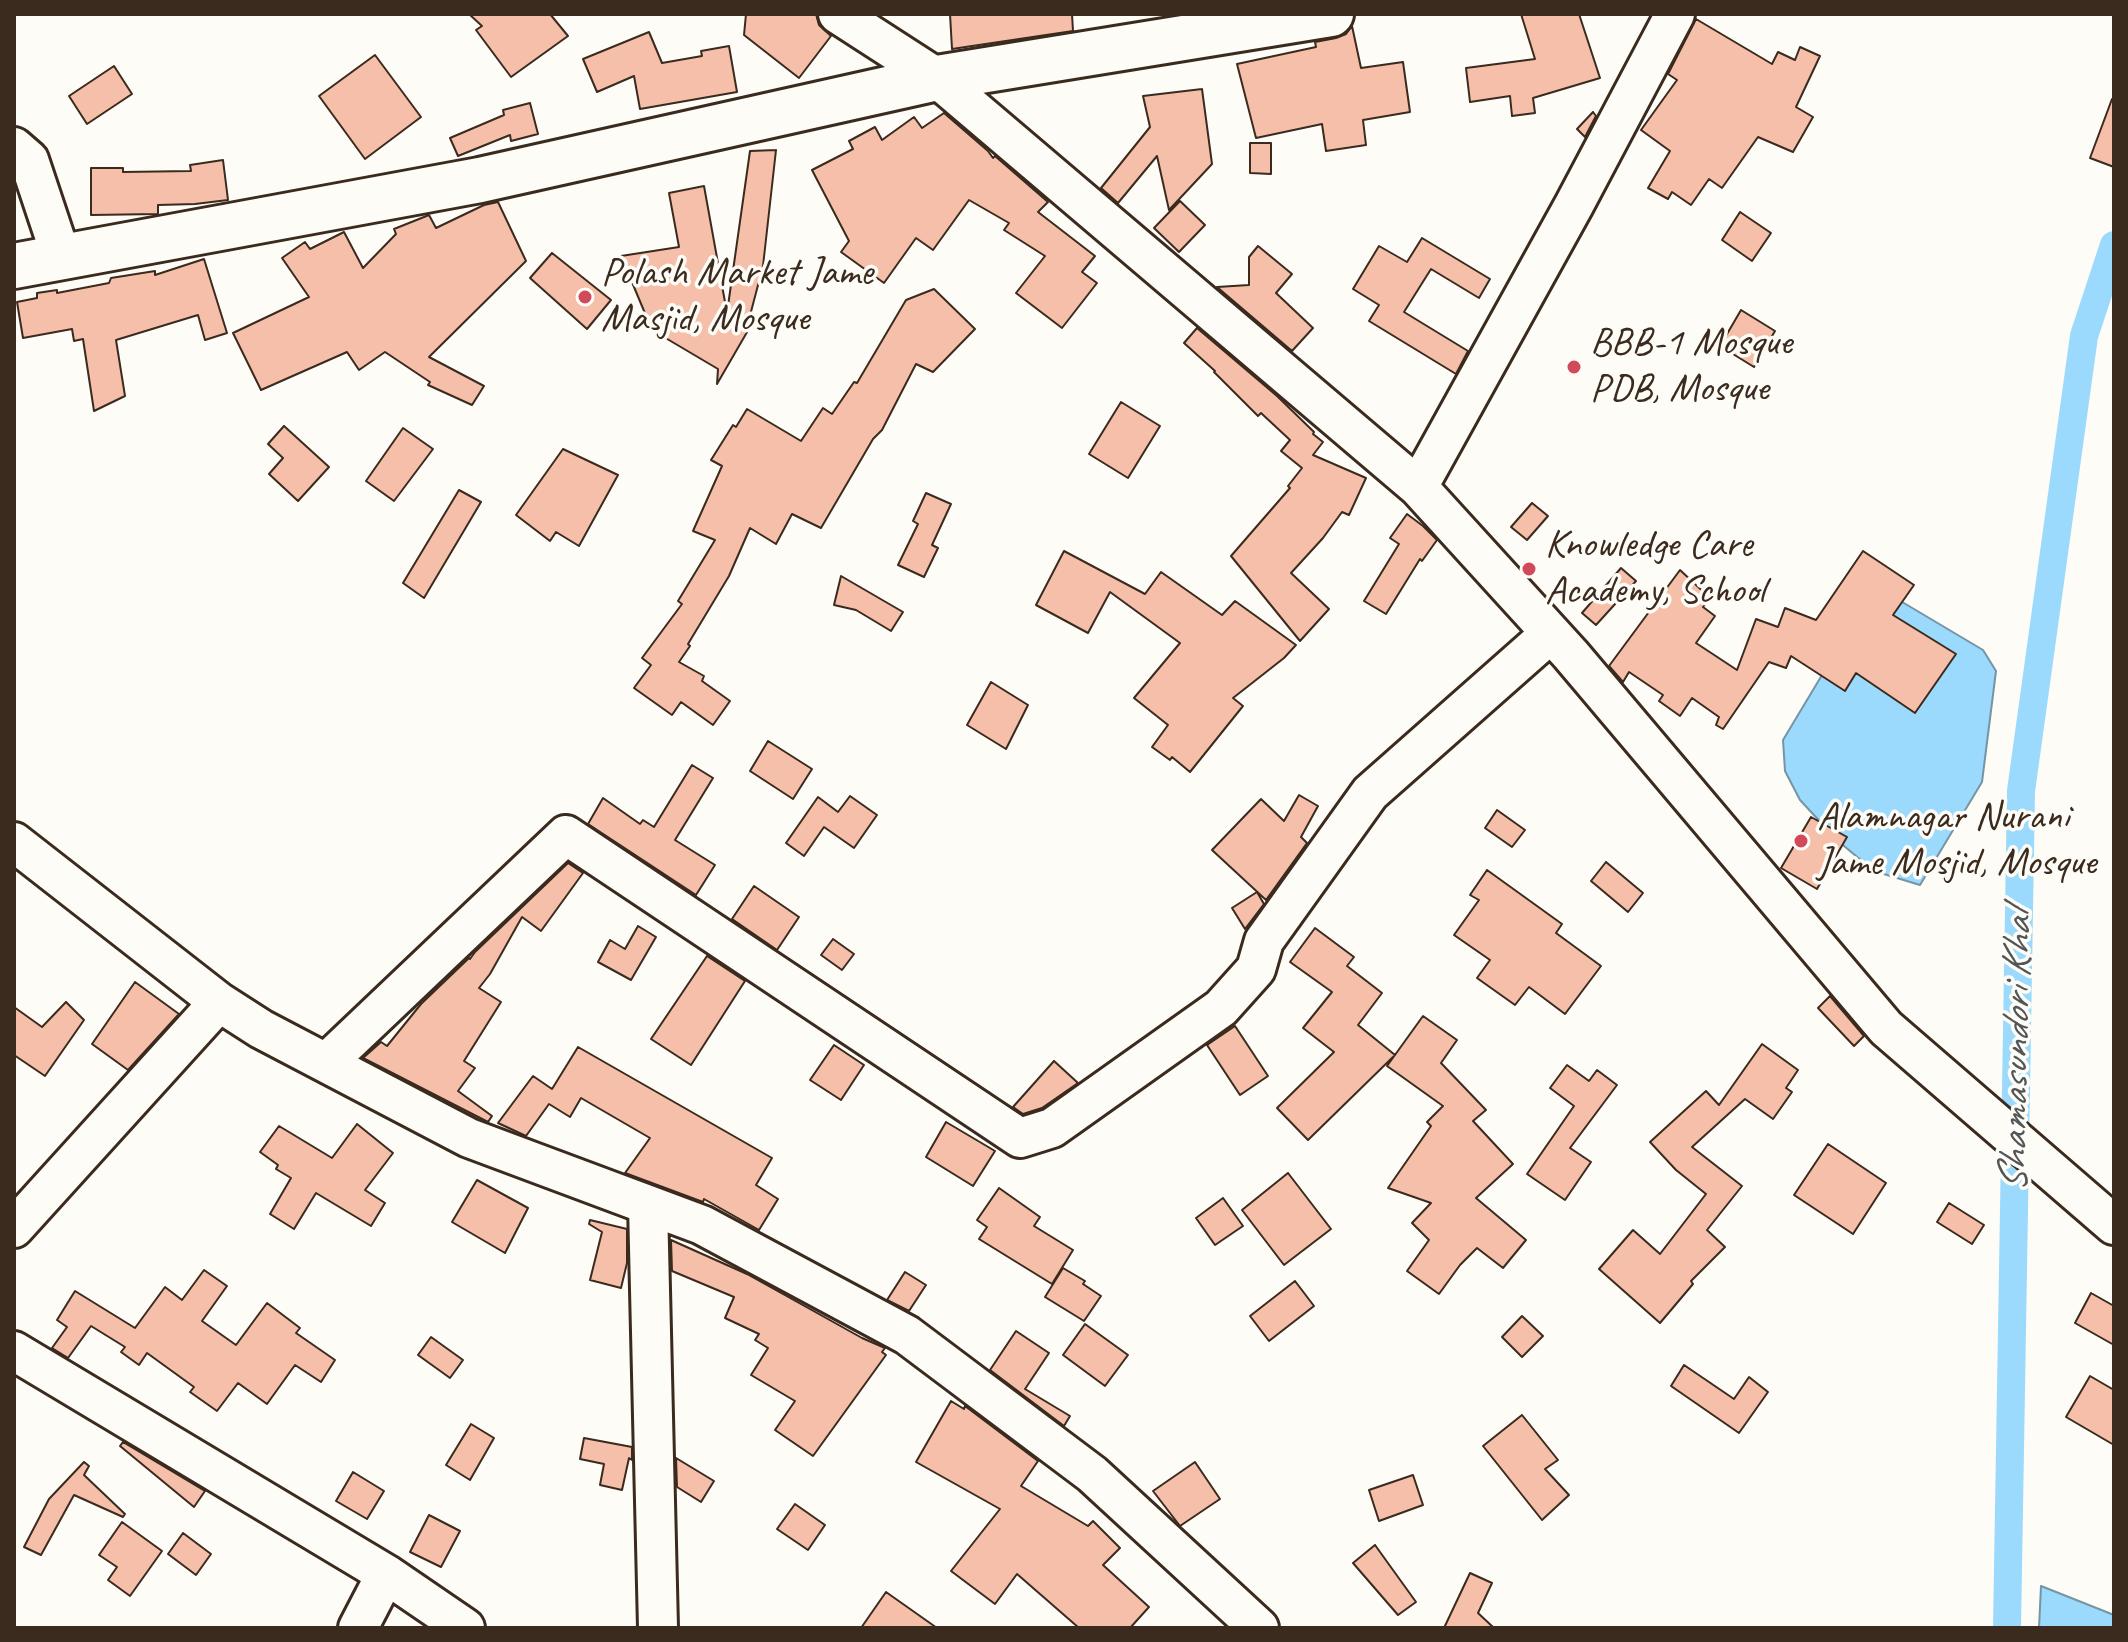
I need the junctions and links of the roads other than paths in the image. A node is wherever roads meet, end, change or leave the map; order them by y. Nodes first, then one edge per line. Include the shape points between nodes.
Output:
1 (838, 14) edge
2 (1331, 14) edge
3 (1675, 14) edge
4 (937, 78) junction
5 (14, 147) edge
6 (61, 256) junction
7 (14, 266) edge
8 (1418, 487) junction
9 (1551, 633) junction
10 (14, 842) edge
11 (219, 1002) junction
12 (326, 1063) junction
13 (648, 1205) junction
14 (2114, 1225) edge
15 (14, 1228) edge
16 (14, 1351) edge
17 (386, 1574) junction
18 (358, 1628) edge
19 (465, 1628) edge
20 (658, 1628) edge
21 (1259, 1628) edge

1 - 4 street
2 - 4 main road
3 - 8 street
4 - 6 main road via 480,180
4 - 8 street
5 - 6 street via 29,160
6 - 7 main road
8 - 9 street
9 - 12 street via 1370,793 1264,941 1256,969 1221,1008 1052,1128 1020,1138 566,835
9 - 14 street via 1886,1028
10 - 11 street
11 - 12 street
11 - 15 street
12 - 13 street via 469,1138
13 - 20 street
13 - 21 street via 702,1225 907,1335 1092,1474
16 - 17 street
17 - 18 street
17 - 19 street

